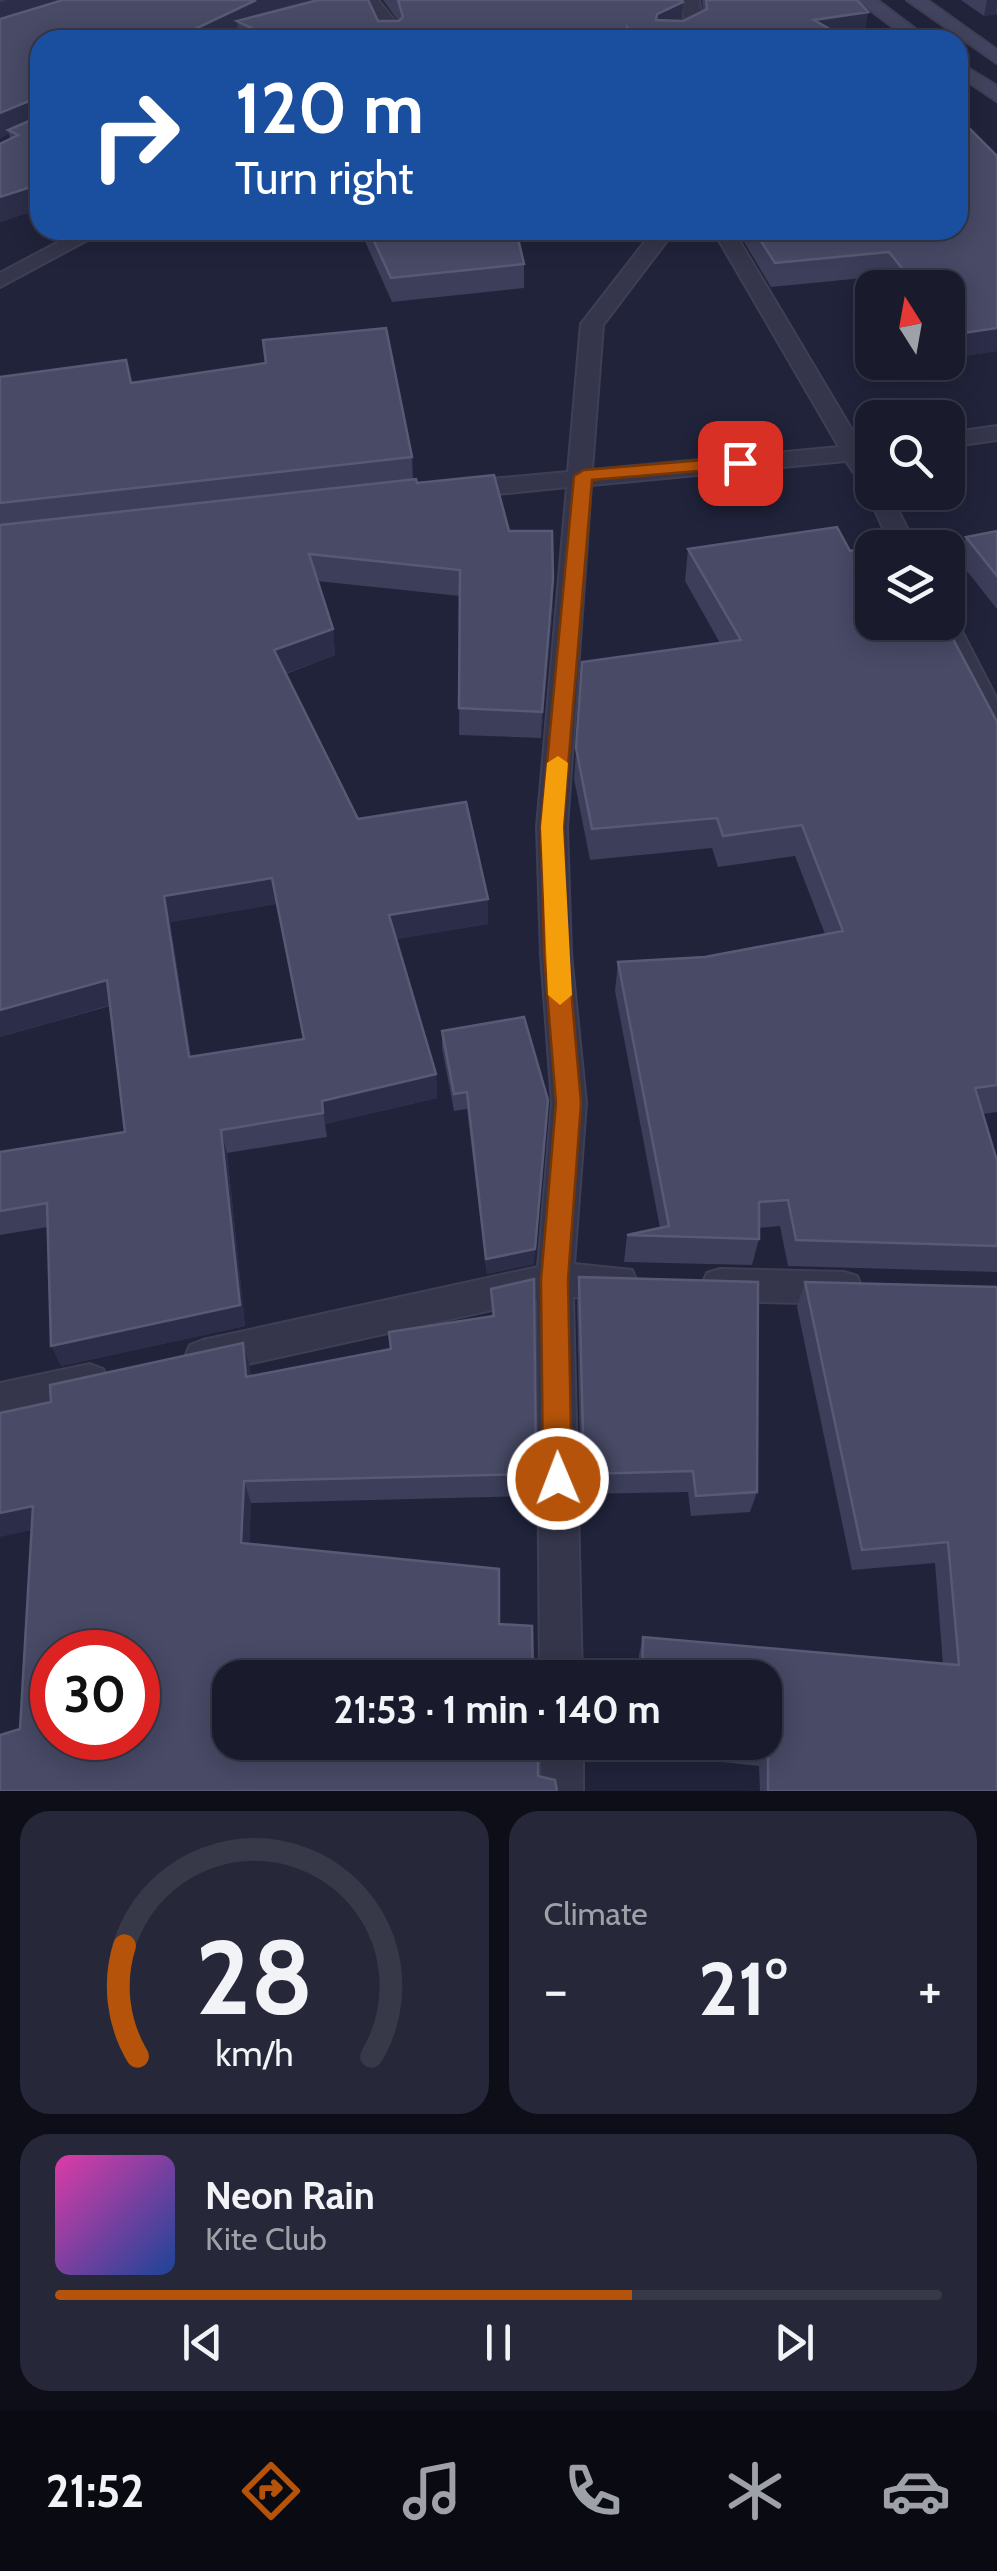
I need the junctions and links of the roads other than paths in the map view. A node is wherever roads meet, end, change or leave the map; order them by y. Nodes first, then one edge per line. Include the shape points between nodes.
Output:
1 (690, 0) edge
2 (866, 0) edge
3 (916, 0) edge
4 (366, 1) edge
5 (388, 30) edge
6 (689, 30) edge
7 (907, 30) edge
8 (958, 30) edge
9 (968, 37) edge
10 (997, 58) edge
11 (968, 74) edge
12 (997, 96) edge
13 (77, 240) edge
14 (657, 240) edge
15 (729, 240) edge
16 (0, 281) edge
17 (997, 433) edge
18 (855, 438) edge
19 (965, 438) edge
20 (855, 453) edge
21 (584, 476) junction
22 (428, 493) edge
23 (953, 640) edge
24 (997, 726) edge
25 (555, 1280) junction
26 (651, 1283) edge
27 (689, 1284) edge
28 (882, 1289) edge
29 (172, 1364) edge
30 (115, 1376) edge
31 (0, 1402) edge
32 (561, 1660) edge
33 (562, 1760) edge
34 (562, 1791) edge

1 - 6 street
2 - 7 main road
3 - 8 main road
4 - 5 street
9 - 10 main road
11 - 12 main road
13 - 16 street
14 - 21 street via 592,324
15 - 18 street
17 - 19 street
20 - 21 street
21 - 22 street
21 - 25 street via 552,827 569,1103
23 - 24 street
25 - 26 street
25 - 29 street
25 - 32 street
27 - 28 street
30 - 31 street
33 - 34 street

